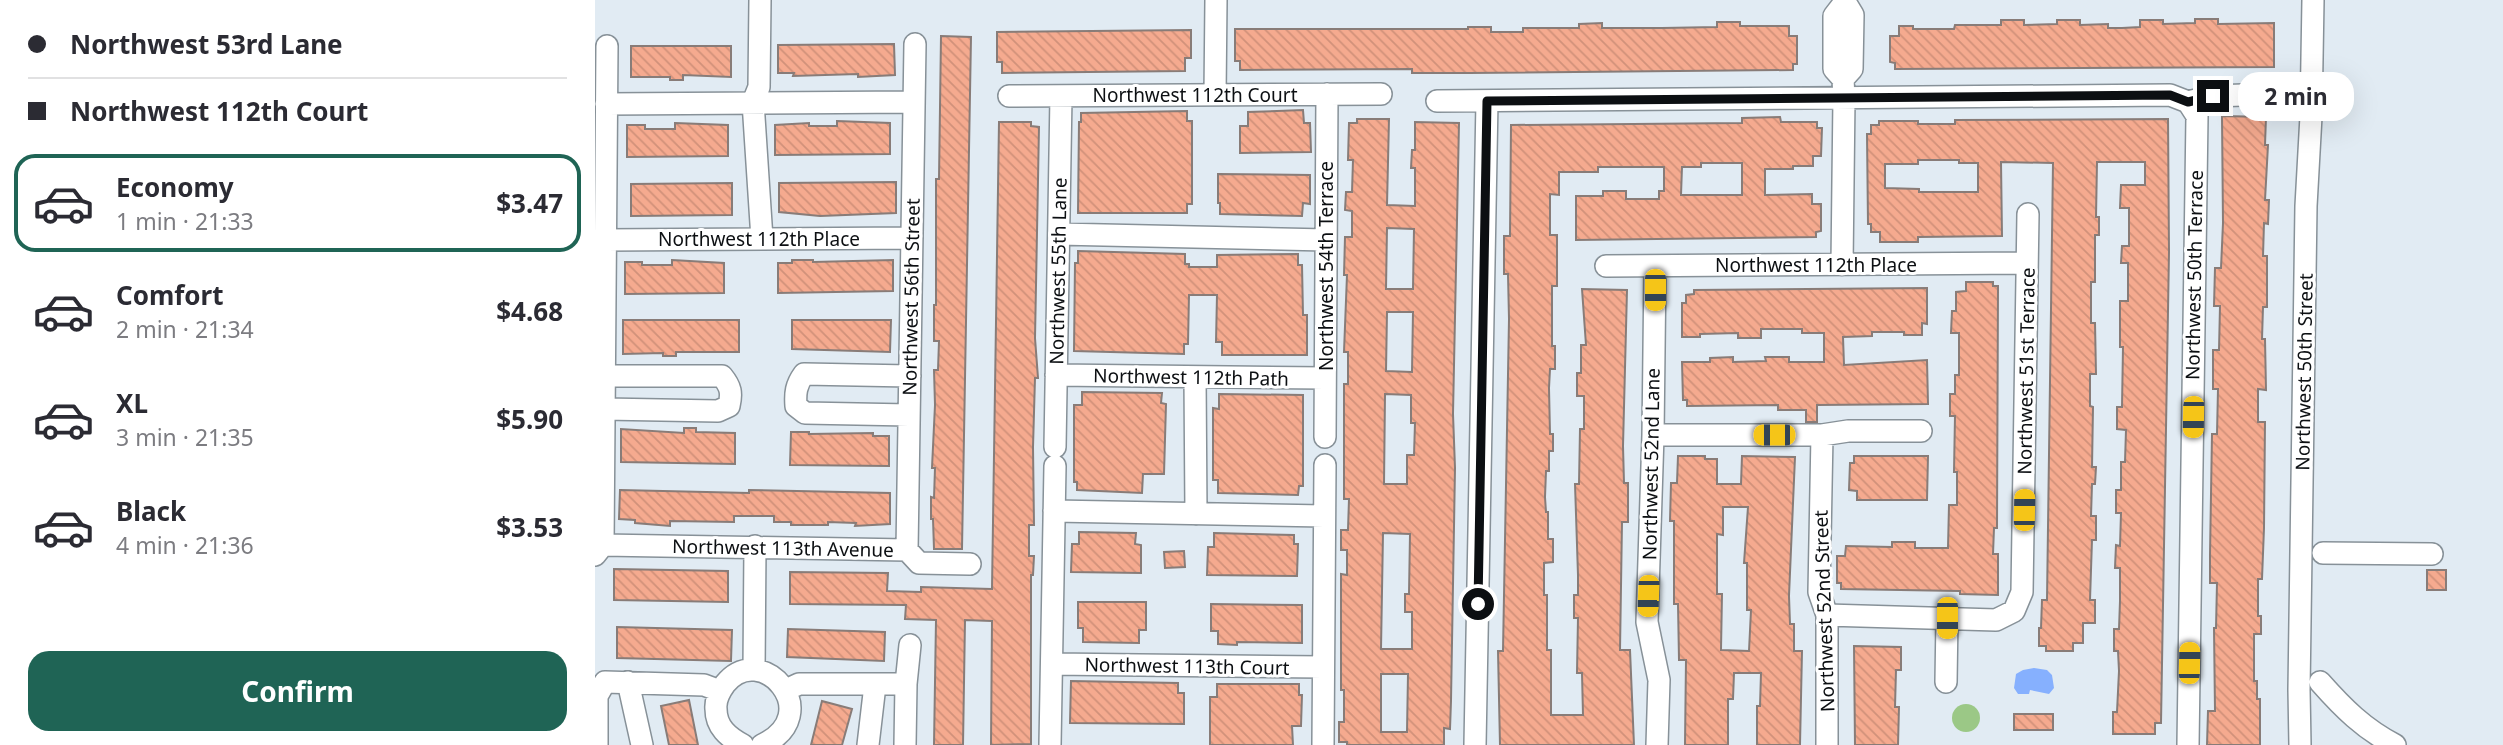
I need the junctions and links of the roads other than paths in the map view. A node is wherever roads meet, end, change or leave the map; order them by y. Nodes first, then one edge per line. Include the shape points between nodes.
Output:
1 (746, 0) edge
2 (760, 0) edge
3 (1216, 0) edge
4 (2313, 0) edge
5 (1844, 1) edge
6 (915, 44) dead end
7 (607, 46) dead end
8 (753, 52) junction
9 (1843, 88) junction
10 (1215, 94) junction
11 (1327, 94) junction
12 (1381, 94) dead end
13 (2243, 94) dead end
14 (1009, 96) dead end
15 (1061, 96) junction
16 (1437, 101) dead end
17 (1487, 101) junction
18 (753, 102) junction
19 (914, 102) junction
20 (2188, 102) junction
21 (606, 104) junction
22 (2028, 214) dead end
23 (1059, 234) junction
24 (912, 238) junction
25 (762, 239) junction
26 (605, 240) junction
27 (1326, 240) junction
28 (2027, 263) junction
29 (1842, 265) junction
30 (1606, 266) dead end
31 (1655, 266) junction
32 (1056, 375) junction
33 (604, 376) junction
34 (910, 376) junction
35 (1195, 377) junction
36 (1325, 378) junction
37 (604, 408) junction
38 (909, 415) junction
39 (1921, 431) dead end
40 (1653, 435) junction
41 (1822, 435) junction
42 (1325, 437) dead end
43 (1325, 466) dead end
44 (1054, 512) junction
45 (1196, 514) junction
46 (1324, 516) junction
47 (755, 547) junction
48 (599, 550) edge
49 (907, 550) junction
50 (2323, 553) dead end
51 (2432, 554) dead end
52 (970, 564) dead end
53 (1827, 615) junction
54 (1947, 618) junction
55 (910, 645) dead end
56 (1052, 664) junction
57 (1323, 667) junction
58 (754, 670) junction
59 (628, 682) junction
60 (1946, 682) dead end
61 (2320, 682) dead end
62 (906, 684) junction
63 (875, 685) junction
64 (786, 690) junction
65 (720, 691) junction
66 (597, 745) edge
67 (642, 745) edge
68 (743, 745) edge
69 (762, 745) edge
70 (868, 745) edge
71 (905, 745) edge
72 (1050, 745) edge
73 (1323, 745) edge
74 (1475, 745) edge
75 (1657, 745) edge
76 (1827, 745) edge
77 (2188, 745) edge
78 (2300, 745) edge
79 (2395, 745) edge

1 - 8 street
2 - 8 street
3 - 10 street
4 - 78 street, Northwest 50th Street
5 - 9 street via 1853,15 1852,69
6 - 19 street, Northwest 56th Street
7 - 21 street
8 - 18 street via 747,88
9 - 17 street
9 - 20 street via 2170,95
9 - 29 street
10 - 11 street, Northwest 112th Court
10 - 15 street, Northwest 112th Court
11 - 12 street, Northwest 112th Court
11 - 27 street, Northwest 54th Terrace
13 - 20 street
14 - 15 street, Northwest 112th Court
15 - 23 street, Northwest 55th Lane
16 - 17 street
17 - 74 street
18 - 19 street
18 - 21 street
18 - 25 street
19 - 24 street, Northwest 56th Street
20 - 77 street, Northwest 50th Terrace via 2197,116
21 - 26 street
22 - 28 street, Northwest 51st Terrace
23 - 27 street
23 - 32 street, Northwest 55th Lane
24 - 25 street, Northwest 112th Place
24 - 34 street, Northwest 56th Street
25 - 26 street, Northwest 112th Place
26 - 33 street
27 - 36 street, Northwest 54th Terrace
28 - 29 street, Northwest 112th Place
28 - 54 street, Northwest 51st Terrace via 2022,592 2014,611 1996,620
29 - 31 street, Northwest 112th Place
30 - 31 street, Northwest 112th Place
31 - 40 street, Northwest 52nd Lane
32 - 35 street, Northwest 112th Path
32 - 44 street, Northwest 55th Lane
33 - 37 street
33 - 37 street via 722,376 731,395 729,406 718,411
34 - 38 street, Northwest 56th Street
34 - 38 street via 804,374 795,392 796,406 805,413
35 - 36 street, Northwest 112th Path
35 - 45 street
36 - 42 street, Northwest 54th Terrace
37 - 48 street
38 - 49 street, Northwest 56th Street
39 - 41 street
40 - 41 street
40 - 75 street, Northwest 52nd Lane via 1647,622 1659,680
41 - 53 street, Northwest 52nd Street via 1819,592
43 - 46 street
44 - 45 street
44 - 56 street, Northwest 55th Lane
45 - 46 street
46 - 57 street
47 - 48 street, Northwest 113th Avenue
47 - 49 street, Northwest 113th Avenue
47 - 58 street
49 - 52 street, Northwest 113th Avenue via 919,563
50 - 51 street
53 - 54 street
53 - 76 street, Northwest 52nd Street
54 - 60 street
55 - 62 street
56 - 57 street, Northwest 113th Court
56 - 72 street, Northwest 55th Lane
57 - 73 street
58 - 64 street via 767,673
58 - 65 street via 728,680
59 - 65 street via 704,685
59 - 66 street via 602,685 597,696
59 - 67 street
61 - 79 street via 2361,725
62 - 63 street
62 - 71 street
63 - 64 street via 799,684
63 - 70 street
64 - 69 street via 791,707 787,724 776,738
65 - 68 street via 715,707 718,723 728,737

